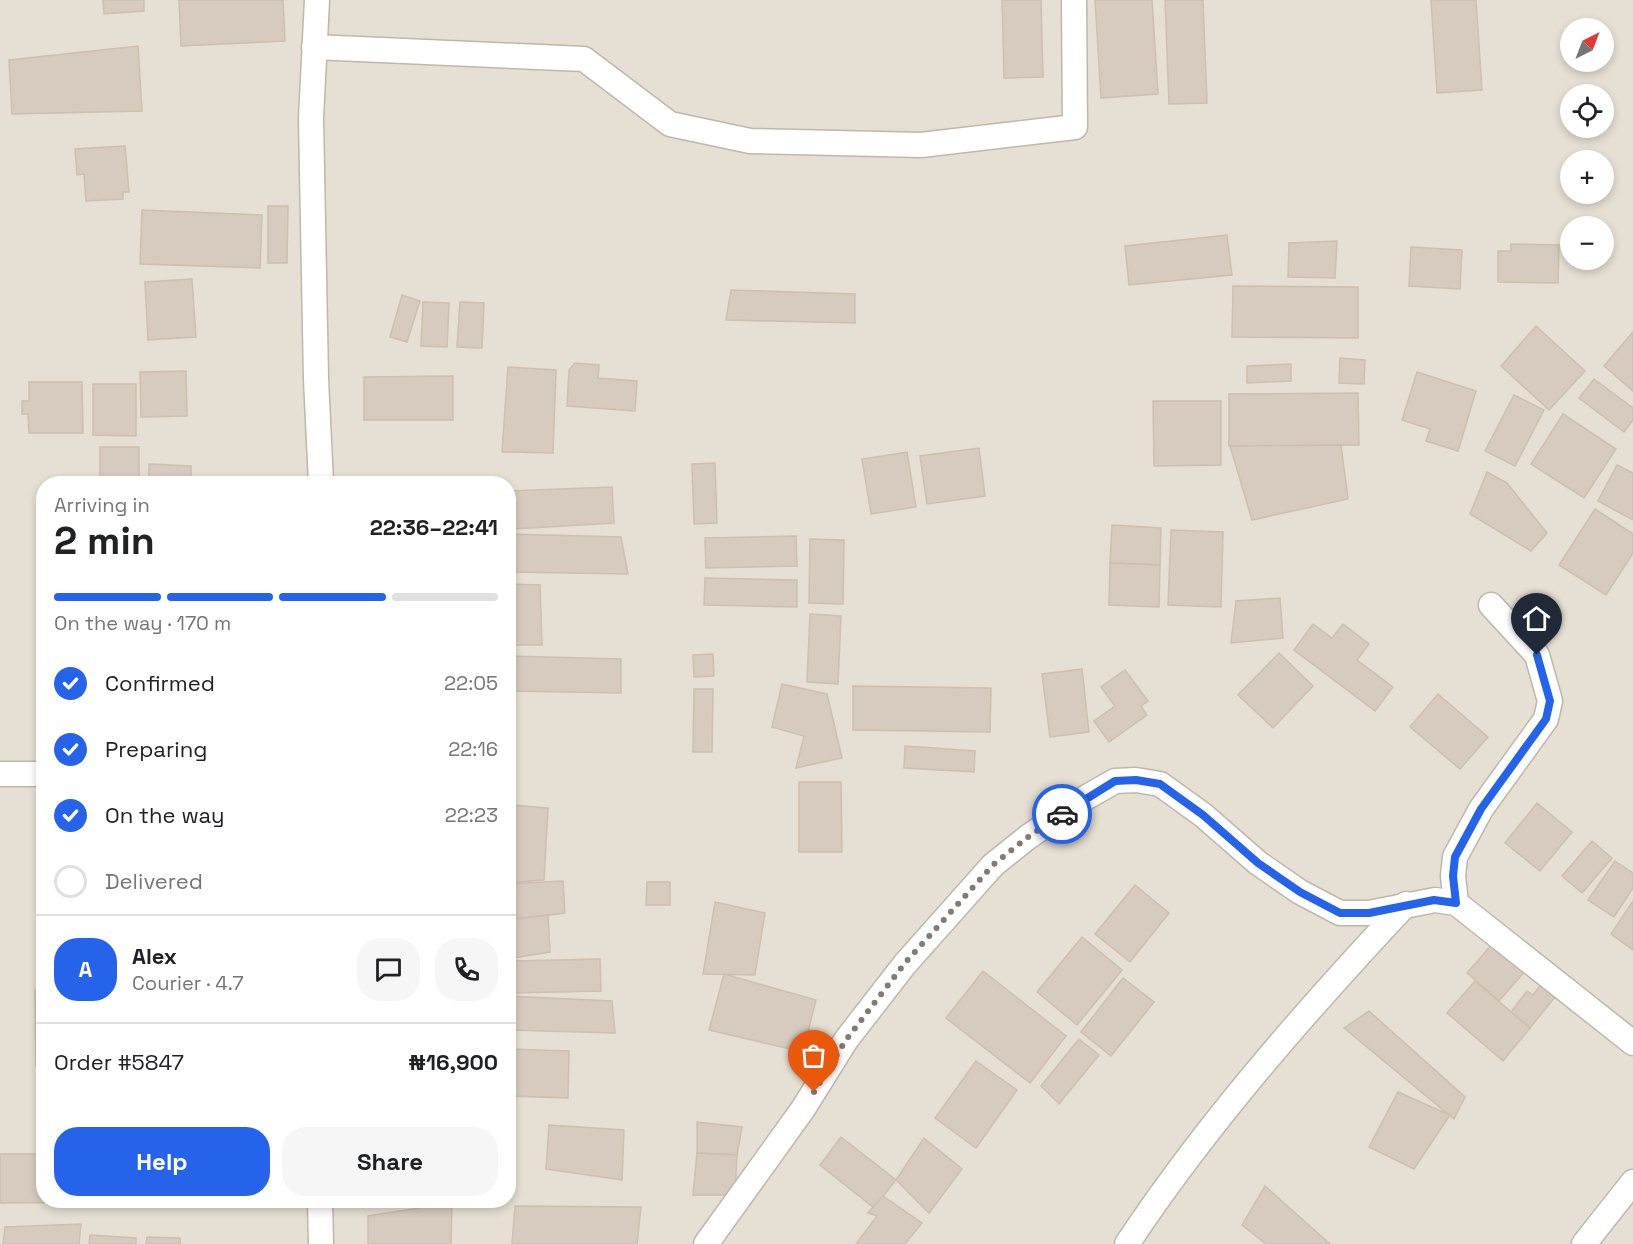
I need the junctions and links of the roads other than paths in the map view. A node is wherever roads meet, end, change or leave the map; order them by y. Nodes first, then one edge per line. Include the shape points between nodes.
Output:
1 (317, 0) edge
2 (1074, 0) edge
3 (314, 47) junction
4 (321, 476) edge
5 (1491, 605) dead end
6 (0, 774) edge
7 (36, 774) edge
8 (1456, 903) junction
9 (1406, 904) junction
10 (1633, 1043) edge
11 (1633, 1182) edge
12 (320, 1208) edge
13 (321, 1244) edge
14 (706, 1244) edge
15 (1127, 1244) edge
16 (1584, 1244) edge

1 - 3 street
2 - 3 street via 1075,127 921,145 750,141 670,124 584,59
3 - 4 street via 311,118
5 - 8 street via 1537,655 1550,701 1546,719 1481,809 1455,857
6 - 7 street
8 - 9 street via 1434,900
8 - 10 street
9 - 14 street via 1369,913 1340,913 1258,863 1160,784 1115,781 1087,796 993,865 905,963 846,1040 803,1109
9 - 15 street via 1276,1048 1213,1125
11 - 16 street
12 - 13 street

